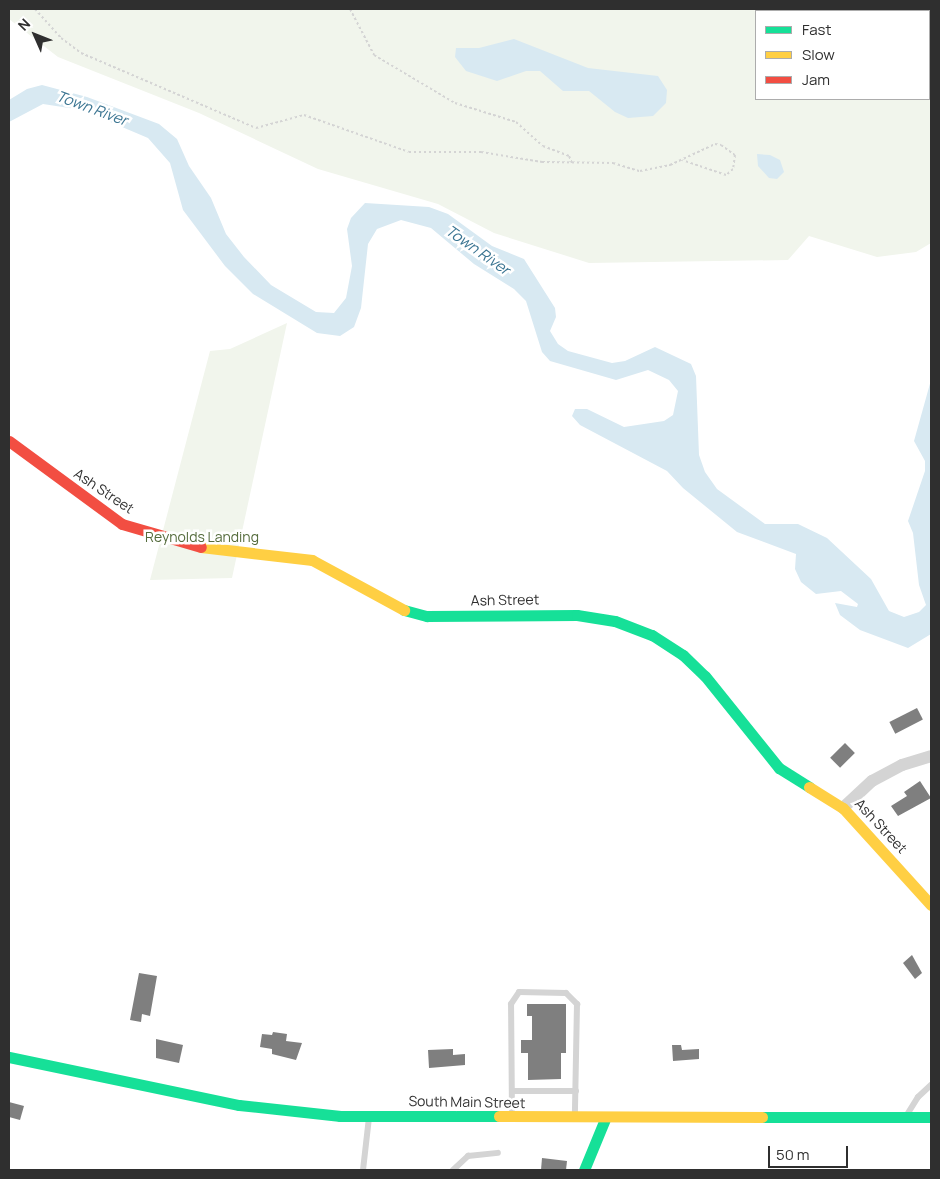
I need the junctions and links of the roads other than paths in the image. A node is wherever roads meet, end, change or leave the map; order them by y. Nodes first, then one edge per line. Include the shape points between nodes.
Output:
1 (9, 441) edge
2 (931, 756) edge
3 (843, 808) junction
4 (931, 905) edge
5 (9, 1057) edge
6 (931, 1085) edge
7 (512, 1091) junction
8 (576, 1091) junction
9 (369, 1116) junction
10 (906, 1117) junction
11 (931, 1117) edge
12 (512, 1118) junction
13 (605, 1118) junction
14 (574, 1119) junction
15 (498, 1152) dead end
16 (363, 1170) edge
17 (453, 1170) edge
18 (584, 1170) edge

1 - 3 street, Ash Street via 122,524 195,546 312,560 394,607 427,616 578,615 615,622 652,635 683,655 704,676 779,768
2 - 3 street via 902,765 872,781
3 - 4 street, Ash Street
5 - 9 street, South Main Street via 239,1105
6 - 10 lane via 918,1097
7 - 8 lane
7 - 8 lane via 511,1004 519,992 566,993 573,997 577,1004
7 - 12 lane
8 - 14 lane
9 - 12 street, South Main Street
9 - 16 lane
10 - 11 street, South Main Street
10 - 13 street, South Main Street
12 - 14 street, South Main Street
13 - 14 street, South Main Street
13 - 18 street
15 - 17 lane via 468,1156

